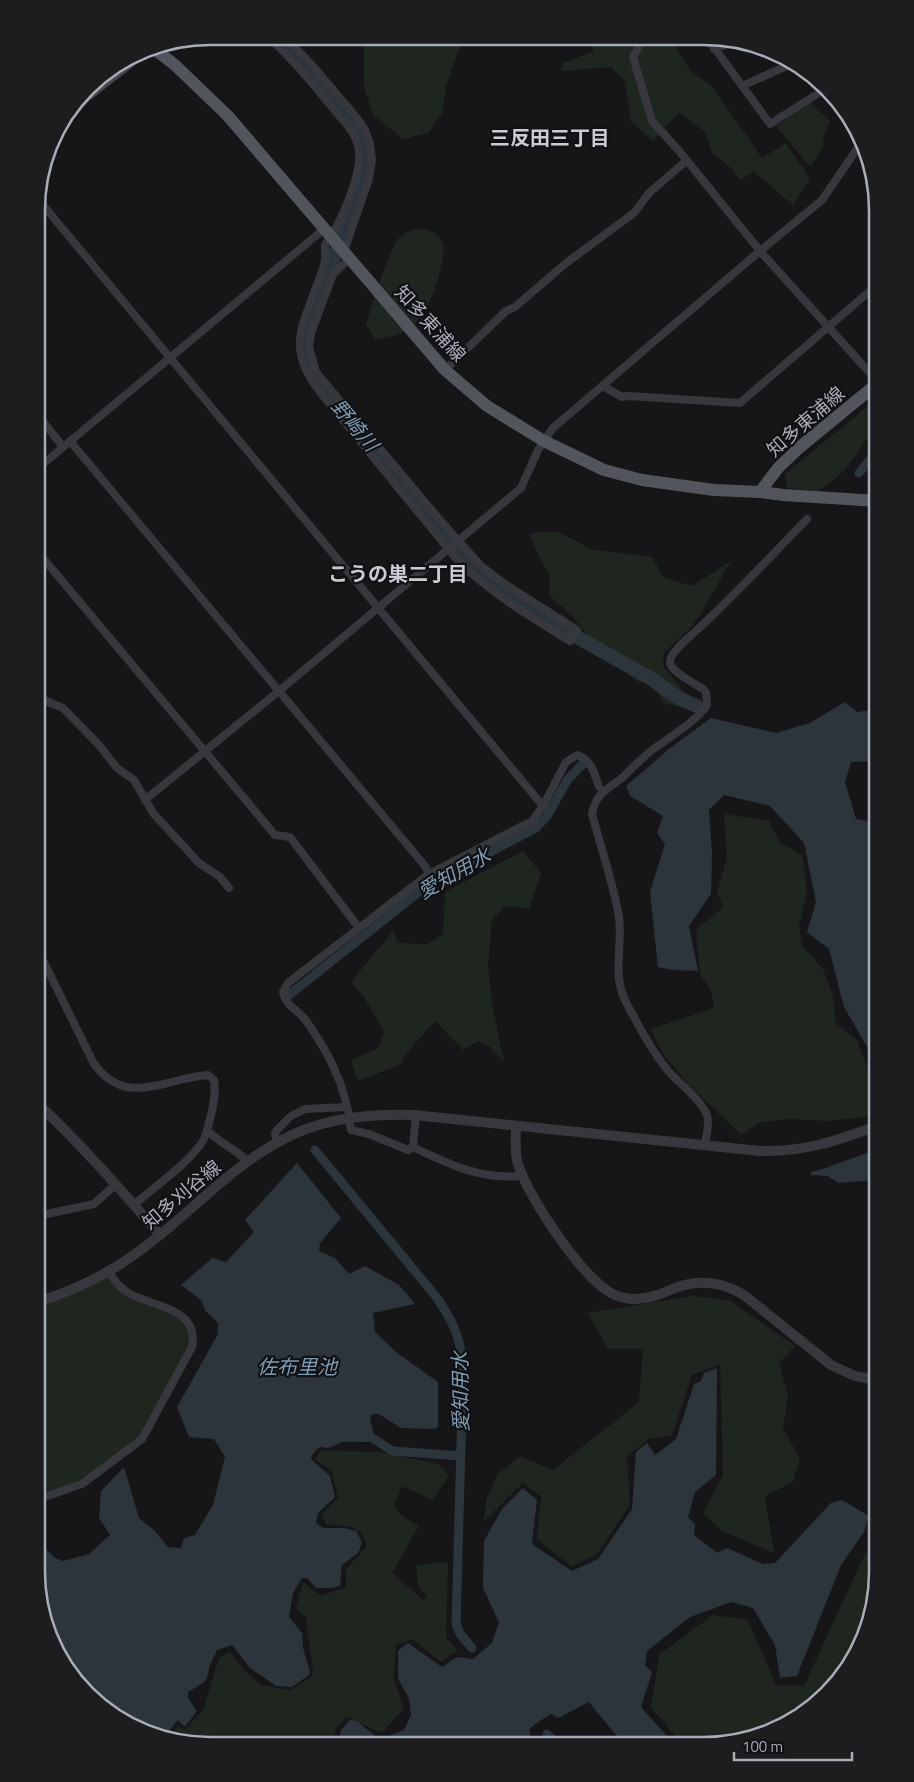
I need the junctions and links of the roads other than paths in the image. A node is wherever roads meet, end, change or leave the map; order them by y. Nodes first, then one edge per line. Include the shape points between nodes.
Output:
1 (277, 45) edge
2 (293, 45) edge
3 (640, 45) edge
4 (712, 45) edge
5 (721, 46) edge
6 (714, 48) junction
7 (160, 54) edge
8 (785, 67) edge
9 (742, 86) junction
10 (820, 92) edge
11 (857, 149) edge
12 (686, 160) junction
13 (45, 208) edge
14 (338, 244) junction
15 (760, 252) junction
16 (869, 292) edge
17 (828, 326) junction
18 (170, 359) junction
19 (445, 370) junction
20 (869, 372) edge
21 (603, 386) junction
22 (869, 390) edge
23 (45, 423) edge
24 (544, 441) junction
25 (70, 442) junction
26 (63, 447) junction
27 (45, 462) edge
28 (760, 492) junction
29 (869, 500) edge
30 (807, 519) dead end
31 (458, 540) junction
32 (449, 548) junction
33 (45, 561) edge
34 (377, 608) junction
35 (279, 691) junction
36 (45, 700) edge
37 (205, 752) junction
38 (599, 787) dead end
39 (146, 799) junction
40 (543, 806) junction
41 (429, 874) junction
42 (229, 888) dead end
43 (359, 928) junction
44 (45, 964) edge
45 (347, 1107) junction
46 (45, 1111) edge
47 (416, 1115) junction
48 (350, 1121) junction
49 (516, 1126) junction
50 (869, 1129) edge
51 (207, 1130) junction
52 (277, 1142) junction
53 (705, 1145) junction
54 (413, 1147) junction
55 (247, 1161) junction
56 (522, 1176) junction
57 (116, 1184) junction
58 (134, 1204) junction
59 (45, 1214) edge
60 (160, 1235) junction
61 (109, 1271) junction
62 (45, 1299) edge
63 (869, 1378) edge
64 (45, 1497) edge

1 - 14 street via 326,99 358,144 360,165
2 - 14 street via 357,118 366,130 370,144 369,179 354,220
3 - 12 street via 633,57 652,120
4 - 6 street
5 - 6 street
6 - 9 street
7 - 14 main road, 知多東浦線 via 228,116
8 - 9 street
9 - 10 street via 770,124
11 - 15 street via 822,200
12 - 15 street
12 - 19 street via 649,193 634,213 506,311
13 - 18 street
14 - 18 street
14 - 19 main road, 知多東浦線
14 - 31 street via 333,274 309,347 316,372
14 - 32 street via 325,245 326,260 302,326 301,361 320,392
15 - 17 street
15 - 21 street
16 - 17 street
17 - 20 street
17 - 21 street via 740,403 622,397
18 - 25 street
18 - 34 street
19 - 24 main road, 知多東浦線 via 487,406
21 - 24 street via 553,428
22 - 28 main road, 知多東浦線 via 778,468
23 - 26 street
24 - 28 main road, 知多東浦線 via 604,470 642,480 714,490
24 - 31 street via 521,488
25 - 26 street
25 - 35 street
26 - 27 street
28 - 29 main road, 知多東浦線
30 - 53 street via 672,654 671,668 704,689 707,704 699,714 604,790 594,804 592,814 619,919 618,980 621,992 656,1054 708,1116
31 - 32 street
31 - 32 street via 492,575 577,630 570,641 476,579
32 - 34 street
33 - 37 street
34 - 35 street
34 - 40 street
35 - 37 street
35 - 41 street
36 - 39 street via 63,708 117,768 134,780
37 - 39 street
37 - 43 street via 275,835 290,837
38 - 40 street via 586,758 577,755 566,762
39 - 42 street via 154,813 199,863 220,877
40 - 41 street via 525,826
41 - 43 street
43 - 45 street via 288,983 282,992 284,1000 305,1019 328,1054
44 - 51 street via 93,1062 104,1077 123,1087 133,1088 199,1076 214,1080 214,1100
45 - 48 street
45 - 52 street via 298,1112 277,1130
46 - 57 street
47 - 48 street, 知多刈谷線 via 382,1114
47 - 49 street, 知多刈谷線
47 - 54 street
48 - 52 street, 知多刈谷線 via 309,1128
48 - 54 street via 351,1130 370,1134 408,1150
49 - 53 street, 知多刈谷線
49 - 56 street via 516,1155
50 - 53 street, 知多刈谷線 via 831,1142 785,1151
51 - 55 street
51 - 58 street via 191,1156
52 - 55 street, 知多刈谷線
54 - 56 street via 471,1172 488,1176
55 - 60 street, 知多刈谷線
56 - 63 street via 556,1234 601,1286 613,1294 630,1299 648,1298 700,1282 728,1287 744,1295 831,1365
57 - 58 street
57 - 59 street via 94,1204
58 - 60 street
60 - 61 street, 知多刈谷線
61 - 62 street, 知多刈谷線
61 - 64 street via 126,1292 177,1312 191,1329 192,1347 142,1439 82,1484

